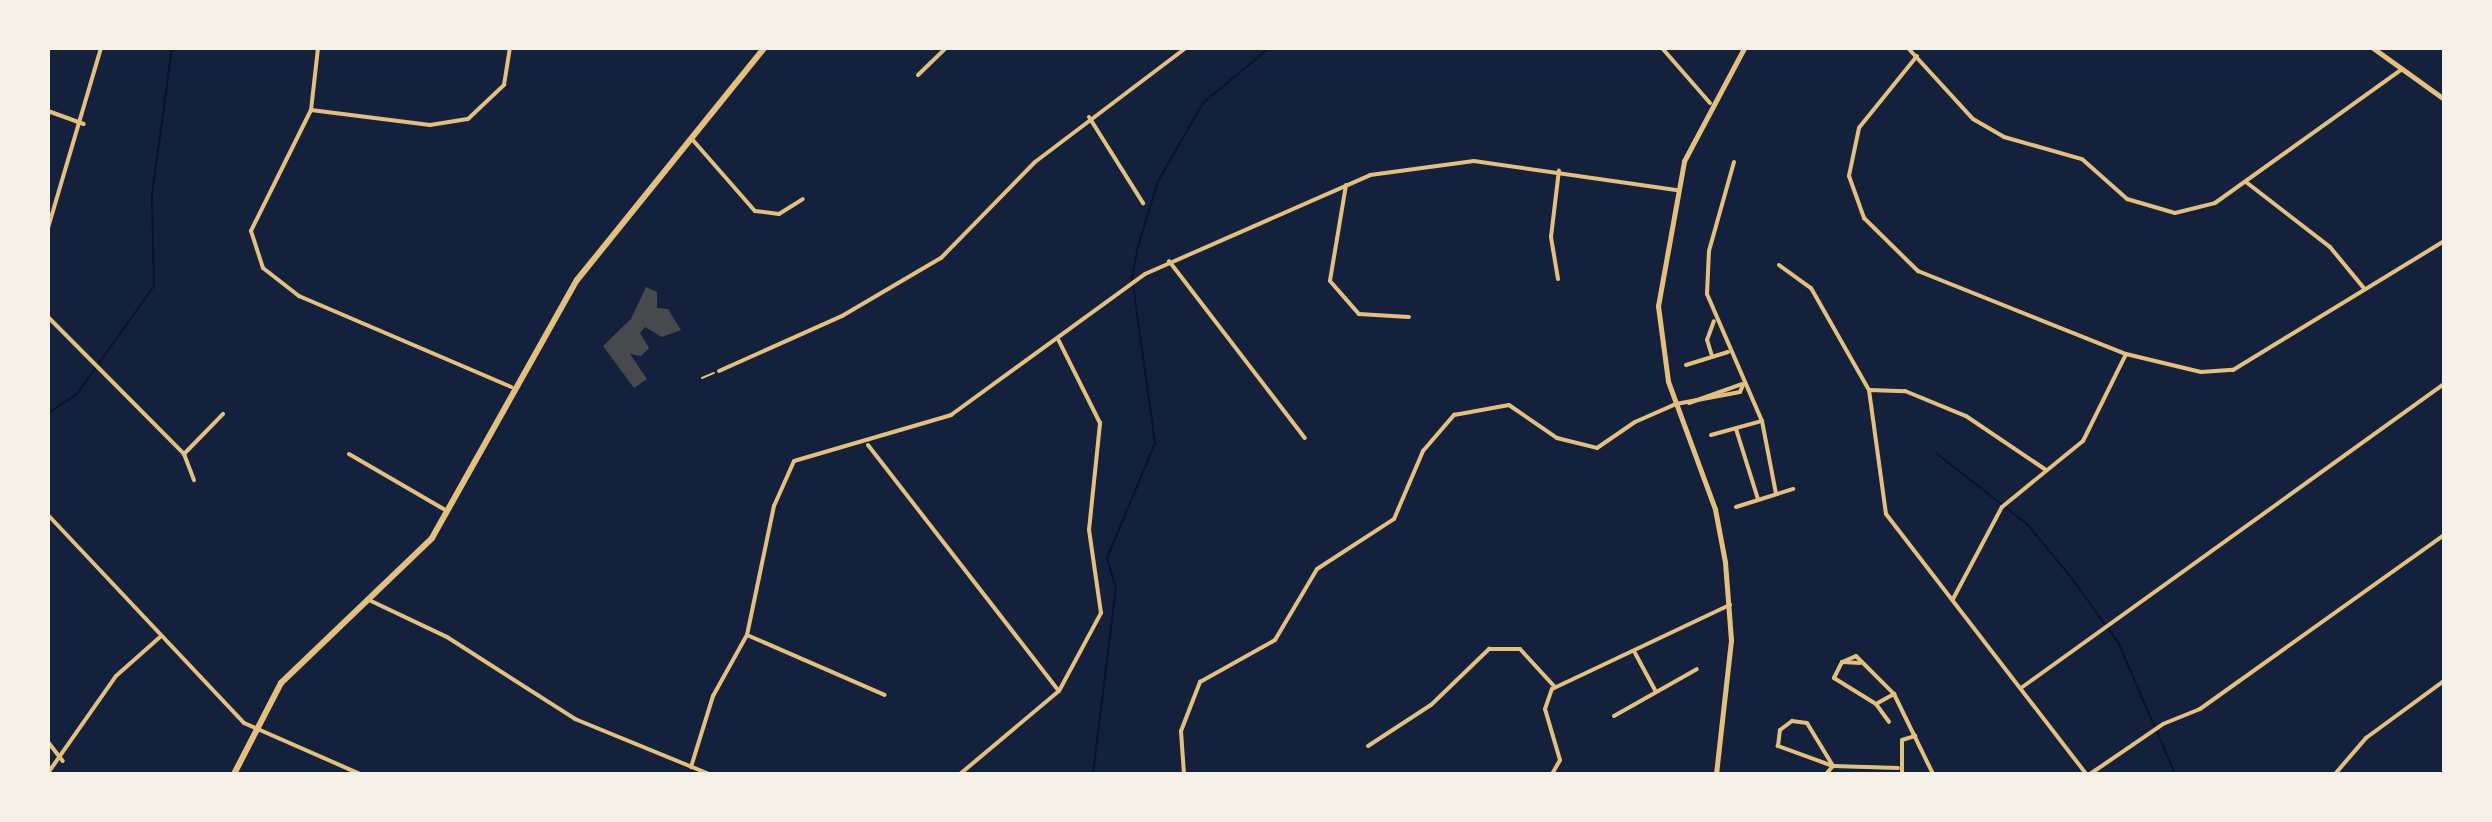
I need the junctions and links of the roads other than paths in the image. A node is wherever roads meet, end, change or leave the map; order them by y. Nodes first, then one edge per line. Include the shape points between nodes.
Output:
1 (101, 48) edge
2 (318, 48) edge
3 (510, 48) edge
4 (764, 48) edge
5 (946, 48) edge
6 (1186, 48) edge
7 (1662, 48) edge
8 (1744, 48) edge
9 (1908, 48) edge
10 (2373, 48) edge
11 (1917, 56) junction
12 (2402, 69) junction
13 (918, 75) dead end
14 (2444, 99) edge
15 (1710, 103) junction
16 (311, 110) junction
17 (48, 111) edge
18 (1089, 117) junction
19 (84, 124) junction
20 (691, 138) junction
21 (1734, 162) dead end
22 (1559, 170) junction
23 (2246, 182) junction
24 (1346, 185) junction
25 (1676, 190) junction
26 (803, 199) dead end
27 (1143, 203) dead end
28 (48, 228) edge
29 (2444, 241) edge
30 (1169, 261) junction
31 (1779, 265) dead end
32 (1558, 279) dead end
33 (2363, 287) junction
34 (48, 317) edge
35 (1409, 317) dead end
36 (1714, 321) junction
37 (1058, 339) junction
38 (1728, 352) junction
39 (2126, 354) junction
40 (1712, 356) junction
41 (1686, 365) dead end
42 (719, 371) road end
43 (2444, 384) edge
44 (1743, 385) junction
45 (511, 387) junction
46 (1869, 390) junction
47 (1715, 391) junction
48 (1717, 399) junction
49 (1689, 403) junction
50 (1676, 404) junction
51 (223, 414) dead end
52 (1762, 421) junction
53 (1736, 429) junction
54 (1711, 435) dead end
55 (1305, 438) dead end
56 (868, 445) junction
57 (184, 454) junction
58 (349, 454) dead end
59 (2046, 470) junction
60 (194, 480) dead end
61 (1793, 489) dead end
62 (1776, 494) junction
63 (1758, 499) junction
64 (1736, 507) dead end
65 (449, 512) junction
66 (48, 515) edge
67 (2444, 535) edge
68 (1953, 599) junction
69 (369, 600) junction
70 (1730, 605) junction
71 (747, 635) junction
72 (161, 636) junction
73 (1635, 653) junction
74 (1697, 669) dead end
75 (2444, 681) edge
76 (1555, 687) junction
77 (2021, 688) junction
78 (1059, 691) junction
79 (1655, 691) junction
80 (1894, 694) junction
81 (885, 695) dead end
82 (1876, 704) junction
83 (1614, 716) dead end
84 (1889, 722) dead end
85 (252, 727) junction
86 (1915, 736) junction
87 (48, 742) edge
88 (1368, 746) dead end
89 (63, 761) junction
90 (1833, 766) junction
91 (691, 767) junction
92 (1898, 768) junction
93 (48, 773) edge
94 (234, 774) edge
95 (360, 774) edge
96 (709, 774) edge
97 (960, 774) edge
98 (1184, 774) edge
99 (1552, 774) edge
100 (1716, 774) edge
101 (1826, 774) edge
102 (1902, 774) edge
103 (1933, 774) edge
104 (2088, 774) edge
105 (2335, 774) edge

1 - 19 street
2 - 16 street
3 - 16 street via 504,85 468,119 430,125
4 - 20 main road
5 - 13 street
6 - 18 street
7 - 15 street
8 - 15 main road
9 - 11 street
10 - 12 main road
11 - 23 street via 1973,119 2004,137 2082,159 2127,199 2153,210 2196,210
11 - 39 street via 1859,128 1849,161 1856,204 1869,226 1918,271
12 - 14 main road
12 - 23 street
15 - 25 main road
16 - 45 street via 251,231 263,268 299,296
17 - 19 street
18 - 27 street
18 - 42 street via 941,258 880,297
19 - 28 street
20 - 26 street via 755,211 779,214
20 - 45 main road via 581,274
21 - 36 street via 1709,251
22 - 24 street via 1441,162 1394,168
22 - 25 street
22 - 32 street via 1551,237
23 - 33 street via 2330,247
24 - 30 street
24 - 35 street via 1330,281 1359,314
25 - 50 main road via 1658,306
29 - 33 street
30 - 37 street
30 - 55 street
31 - 46 street via 1811,288
33 - 39 street via 2233,370 2201,372
34 - 57 street
36 - 38 street
36 - 40 street via 1707,340
37 - 56 street via 951,415
37 - 78 street via 1100,423 1089,530 1101,613
38 - 40 street
38 - 44 street
39 - 59 street via 2083,441
40 - 41 street
43 - 77 street
44 - 47 street
44 - 48 street
44 - 52 street
45 - 65 main road
46 - 59 street via 1905,391 1966,416
46 - 68 street via 1880,503
47 - 48 street
47 - 49 street
48 - 49 street
49 - 50 street
50 - 70 main road via 1720,528
50 - 98 street via 1597,448 1557,438 1506,404 1454,415 1423,451 1394,519 1317,569 1275,640 1200,682 1181,731
51 - 57 street
52 - 53 street
52 - 62 street
53 - 54 street
53 - 63 street
56 - 71 street via 787,466
56 - 78 street
57 - 60 street
58 - 65 street
59 - 68 street via 1991,521
61 - 62 street
62 - 63 street
63 - 64 street
65 - 69 main road via 422,550
66 - 72 street
67 - 104 street via 2200,709 2158,727
68 - 77 street
69 - 85 main road via 281,683
69 - 91 street via 447,637 561,712
70 - 73 street
70 - 100 main road
71 - 81 street
71 - 91 street via 713,696
72 - 85 street
72 - 89 street via 116,676
73 - 76 street
73 - 79 street
74 - 79 street
75 - 105 street via 2366,738
76 - 88 street via 1520,649 1489,649 1431,705
76 - 99 street via 1545,709 1559,748
77 - 104 street
78 - 97 street
79 - 83 street
80 - 82 street
80 - 82 street via 1846,655 1834,678
80 - 86 street
82 - 84 street
85 - 94 main road
85 - 95 street
86 - 92 street via 1902,740
86 - 103 street
87 - 89 street
89 - 93 street
90 - 90 street via 1807,723 1792,721 1780,730 1785,751
90 - 92 street
90 - 101 street
91 - 96 street
92 - 102 street

